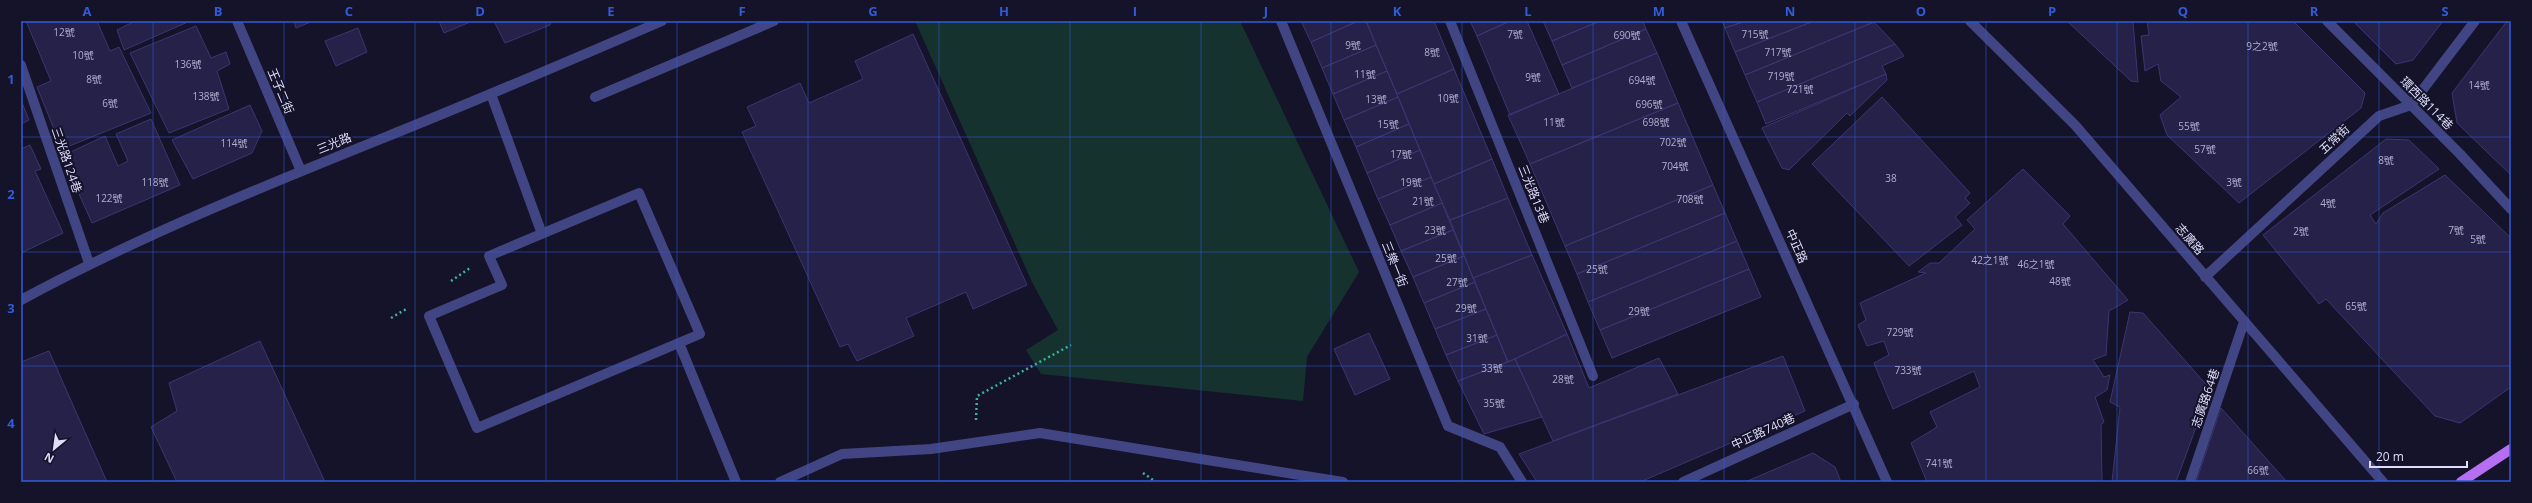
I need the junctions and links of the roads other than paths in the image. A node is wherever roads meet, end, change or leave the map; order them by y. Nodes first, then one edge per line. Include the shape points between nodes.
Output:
1 (237, 21) edge
2 (774, 21) edge
3 (1281, 21) edge
4 (1450, 21) edge
5 (1681, 21) edge
6 (1970, 21) edge
7 (2327, 21) edge
8 (2475, 21) edge
9 (658, 22) edge
10 (21, 65) edge
11 (491, 94) junction
12 (595, 97) dead end
13 (2411, 105) junction
14 (301, 171) junction
15 (2510, 206) edge
16 (542, 234) junction
17 (89, 263) junction
18 (2205, 276) junction
19 (21, 300) edge
20 (2244, 322) junction
21 (679, 343) junction
22 (1593, 376) dead end
23 (1854, 404) junction
24 (2511, 449) edge
25 (736, 482) edge
26 (780, 482) edge
27 (1343, 482) edge
28 (1522, 482) edge
29 (1683, 482) edge
30 (1888, 482) edge
31 (2190, 482) edge
32 (2383, 482) edge
33 (2461, 482) edge

1 - 14 street, 王子二街
2 - 12 street
3 - 28 street, 三樂一街 via 1448,426 1500,447
4 - 22 street, 三光路13巷
5 - 23 street, 中正路
6 - 18 street, 志廣路 via 2075,125
7 - 13 street, 環西路114巷
8 - 13 street
9 - 11 street, 三光路
10 - 17 street, 三光路124巷
11 - 14 street, 三光路
11 - 16 street
13 - 15 street, 環西路114巷
13 - 18 street, 五常街 via 2379,116
14 - 17 street, 三光路
16 - 21 street via 639,193 700,334
16 - 21 street via 490,256 502,285 429,316 477,428
17 - 19 street, 三光路
18 - 20 street, 志廣路
20 - 31 street, 志廣路64巷
20 - 32 street, 志廣路
21 - 25 street
23 - 29 street, 中正路740巷
23 - 30 street, 中正路
24 - 33 main road
26 - 27 street via 842,454 931,449 1040,433

